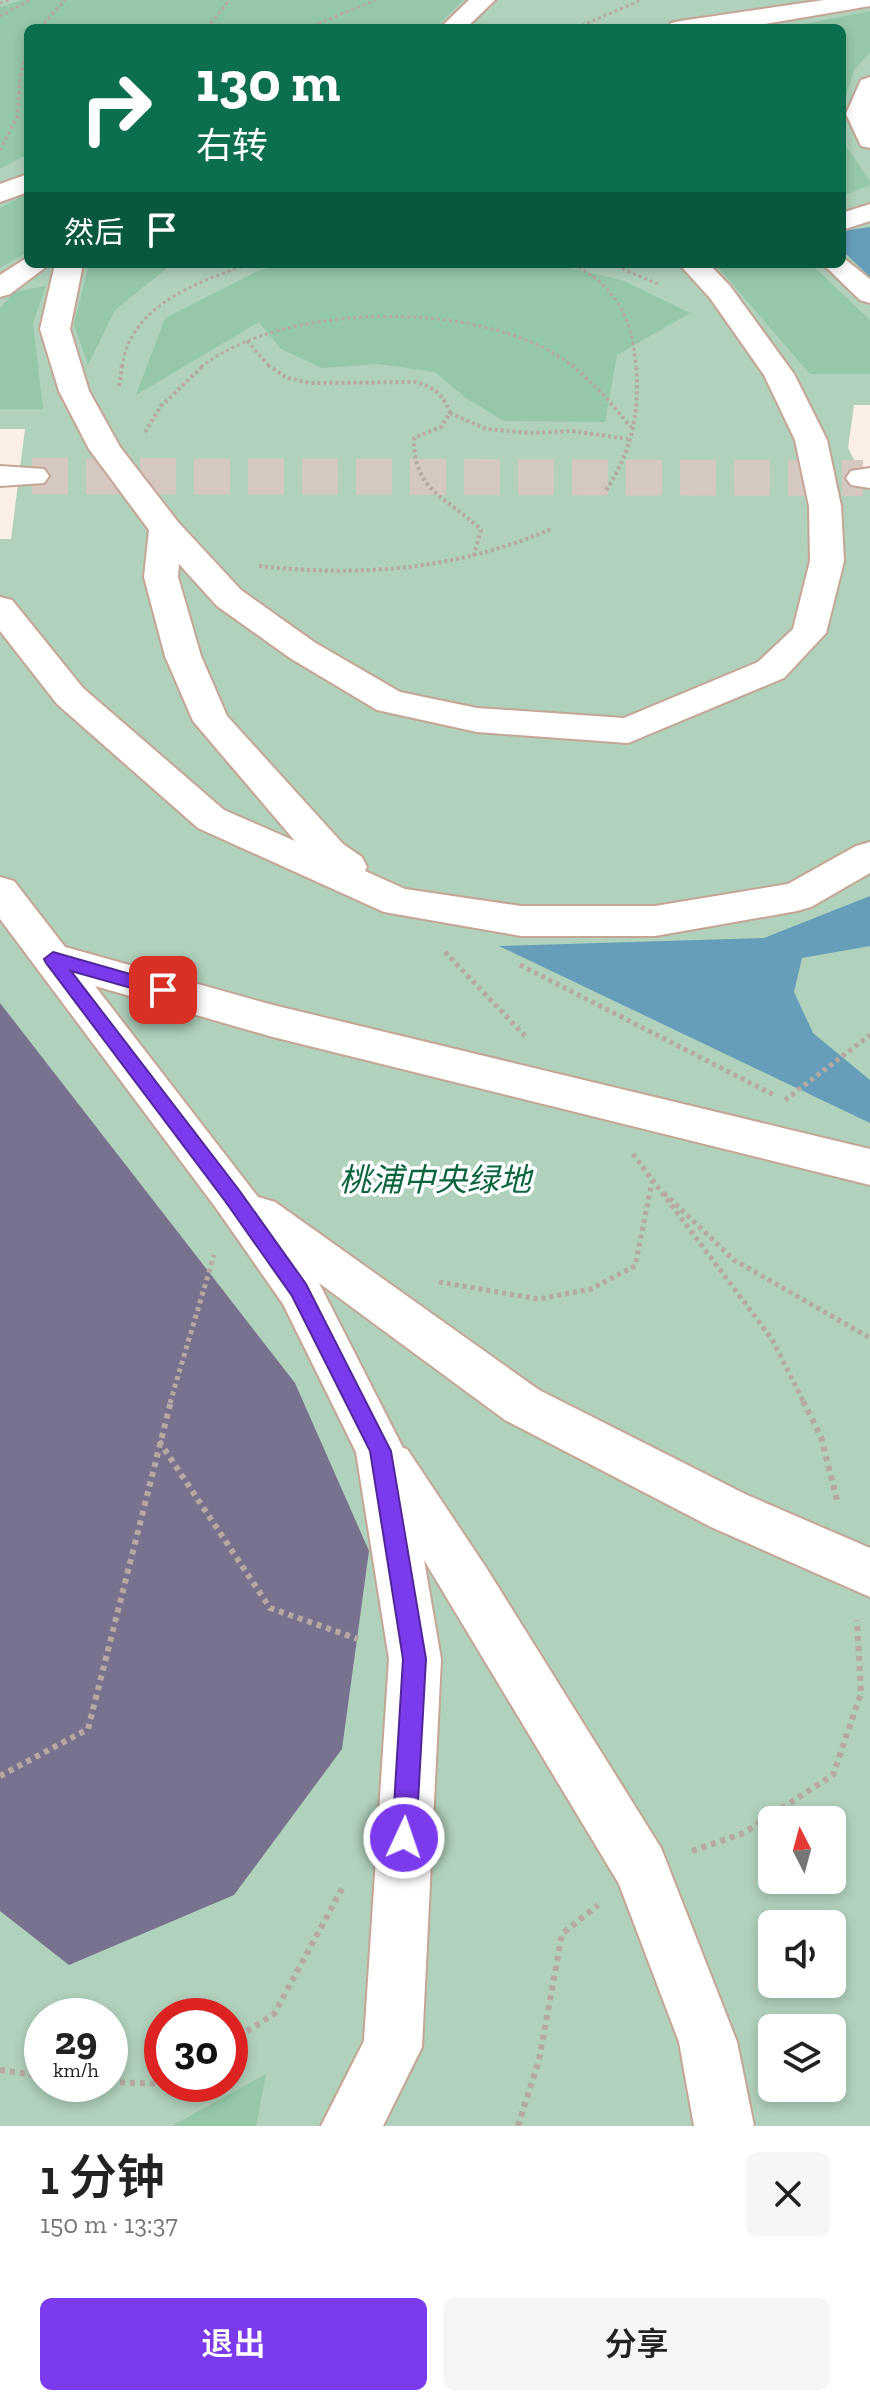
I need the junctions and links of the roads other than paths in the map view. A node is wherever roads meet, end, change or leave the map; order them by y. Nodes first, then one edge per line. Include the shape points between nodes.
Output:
1 (483, 0) edge
2 (866, 0) edge
3 (456, 24) edge
4 (714, 24) edge
5 (870, 85) edge
6 (870, 140) edge
7 (24, 184) edge
8 (0, 194) edge
9 (870, 212) edge
10 (846, 221) edge
11 (30, 268) edge
12 (68, 268) edge
13 (697, 268) edge
14 (841, 268) edge
15 (0, 288) edge
16 (870, 294) edge
17 (166, 529) junction
18 (0, 608) edge
19 (870, 856) edge
20 (3, 898) edge
21 (398, 902) junction
22 (53, 959) junction
23 (870, 1167) edge
24 (232, 1195) junction
25 (380, 1451) junction
26 (870, 1573) edge
27 (351, 2126) edge
28 (724, 2126) edge

1 - 3 street
2 - 4 street
5 - 6 street via 859,114
7 - 8 street
9 - 10 street
11 - 15 street
12 - 17 street via 55,329 74,391 105,449
13 - 17 street via 779,374 811,440 825,506 827,561 809,633 771,670 628,731 477,720 390,702 302,650 229,598
14 - 16 street
17 - 21 street via 161,577 183,656 211,721 329,854
18 - 21 street via 70,696 211,819
19 - 21 street via 797,897 655,921 521,921
20 - 22 street
22 - 23 street via 273,1021
22 - 24 street
24 - 25 street via 299,1290
24 - 26 street via 522,1405 729,1511
25 - 27 street via 415,1659 393,2047
25 - 28 street via 641,1868 708,2042

